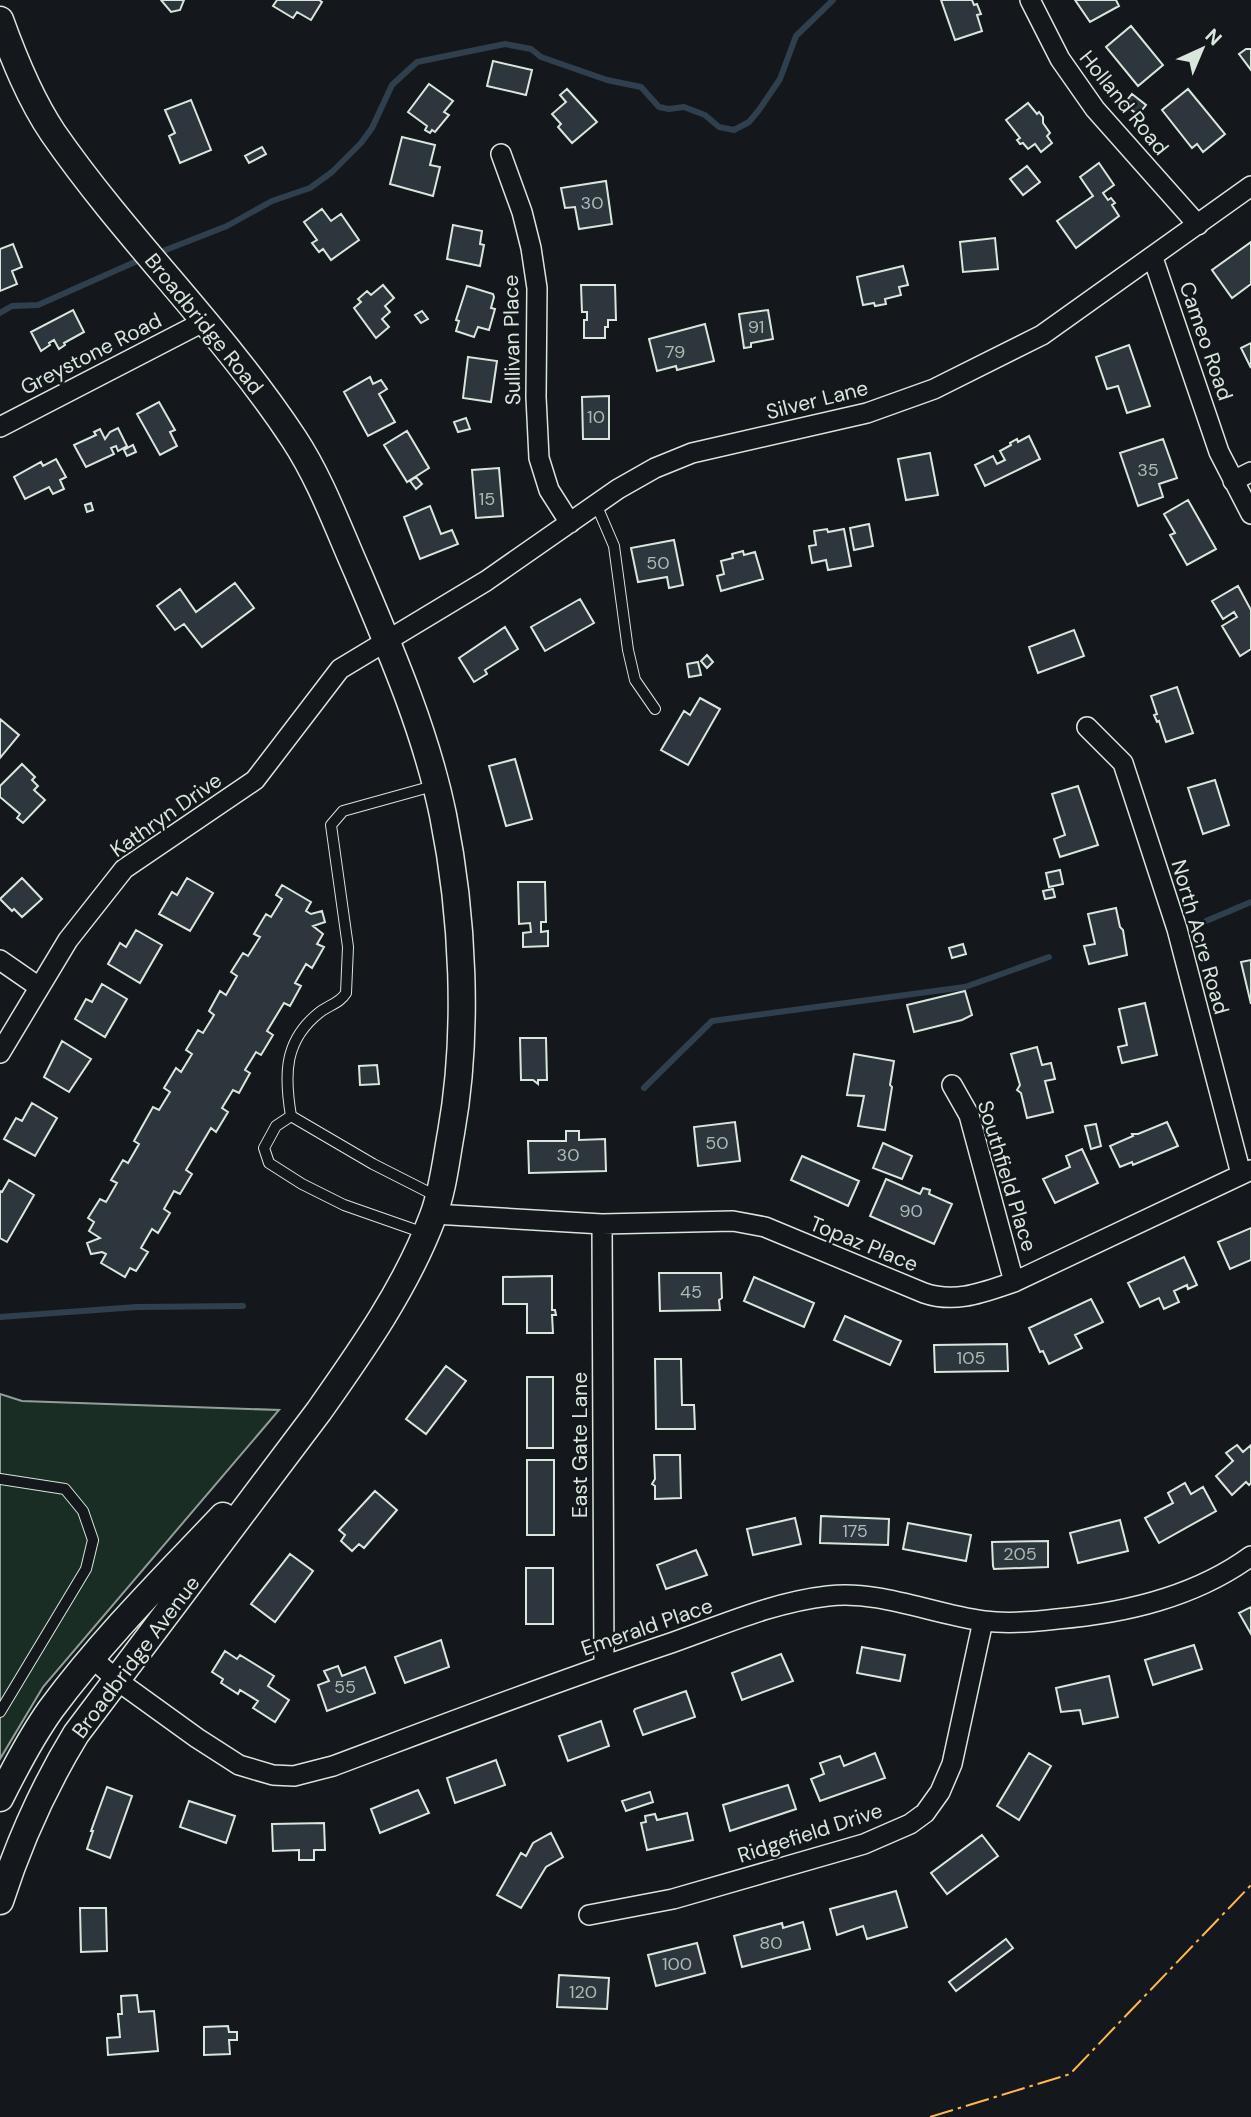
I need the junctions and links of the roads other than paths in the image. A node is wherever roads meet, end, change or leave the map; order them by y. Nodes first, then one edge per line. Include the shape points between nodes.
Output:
1 (1030, 0) edge
2 (0, 20) edge
3 (501, 154) dead end
4 (1251, 186) edge
5 (1198, 225) junction
6 (1153, 258) junction
7 (203, 322) junction
8 (0, 427) edge
9 (1251, 472) edge
10 (1233, 481) junction
11 (596, 505) junction
12 (1251, 514) edge
13 (570, 523) junction
14 (386, 641) junction
15 (655, 709) dead end
16 (1087, 727) dead end
17 (435, 786) junction
18 (0, 960) edge
19 (39, 987) junction
20 (0, 1053) edge
21 (952, 1085) dead end
22 (291, 1116) junction
23 (1246, 1172) edge
24 (433, 1215) junction
25 (602, 1224) junction
26 (1014, 1282) junction
27 (304, 1430) junction
28 (0, 1479) edge
29 (1251, 1556) edge
30 (983, 1621) junction
31 (92, 1658) junction
32 (604, 1665) junction
33 (118, 1681) junction
34 (0, 1712) edge
35 (0, 1798) edge
36 (0, 1901) edge
37 (589, 1915) dead end

1 - 5 street, Holland Road via 1060,59 1095,109
2 - 7 main road, Broadbridge Road via 52,131
3 - 13 street, Sullivan Place via 522,212 535,274 539,458 549,489
4 - 5 street, Silver Lane
5 - 6 street, Silver Lane
6 - 10 street, Cameo Road
6 - 11 street, Silver Lane via 1042,335 934,389 867,412 692,453 655,468
7 - 8 street, Greystone Road
7 - 14 main road, Broadbridge Road via 296,442 326,498
9 - 10 street
10 - 12 street, Cameo Road
11 - 13 street, Silver Lane
11 - 15 lane via 614,546 635,680
13 - 14 street, Silver Lane
14 - 17 main road, Broadbridge Avenue
14 - 19 street, Kathryn Drive via 340,669 255,780 124,869 68,940
16 - 23 street, North Acre Road via 1123,763 1177,929
17 - 22 lane via 343,811 331,825 348,947 346,993 305,1024 298,1037 288,1061
17 - 24 main road, Broadbridge Avenue via 451,859 463,1014 456,1106
18 - 19 street
19 - 20 street, Kathryn Drive
21 - 26 street, Southfield Place via 969,1115
22 - 24 lane via 373,1164
22 - 24 lane via 276,1126 264,1148 269,1163 344,1205
23 - 26 street, Topaz Place
24 - 25 street, Topaz Place
24 - 27 main road, Broadbridge Avenue via 416,1257 369,1337
25 - 26 street, Topaz Place via 748,1223 935,1297 960,1298
25 - 32 street, East Gate Lane
27 - 31 main road, Broadbridge Avenue
27 - 33 main road, Broadbridge Avenue
28 - 34 lane via 65,1489 83,1511 93,1540 86,1569
29 - 30 street, Emerald Place via 1188,1591 1142,1606 1081,1617
30 - 32 street, Emerald Place via 885,1599 828,1596 781,1605
30 - 37 street, Ridgefield Drive via 952,1765 925,1813 910,1824 851,1848 673,1899
31 - 33 street, Emerald Place
31 - 35 main road, Broadbridge Avenue via 50,1711
32 - 33 street, Emerald Place via 333,1766 294,1776 239,1765
33 - 36 main road, Broadbridge Avenue via 55,1769 21,1839

